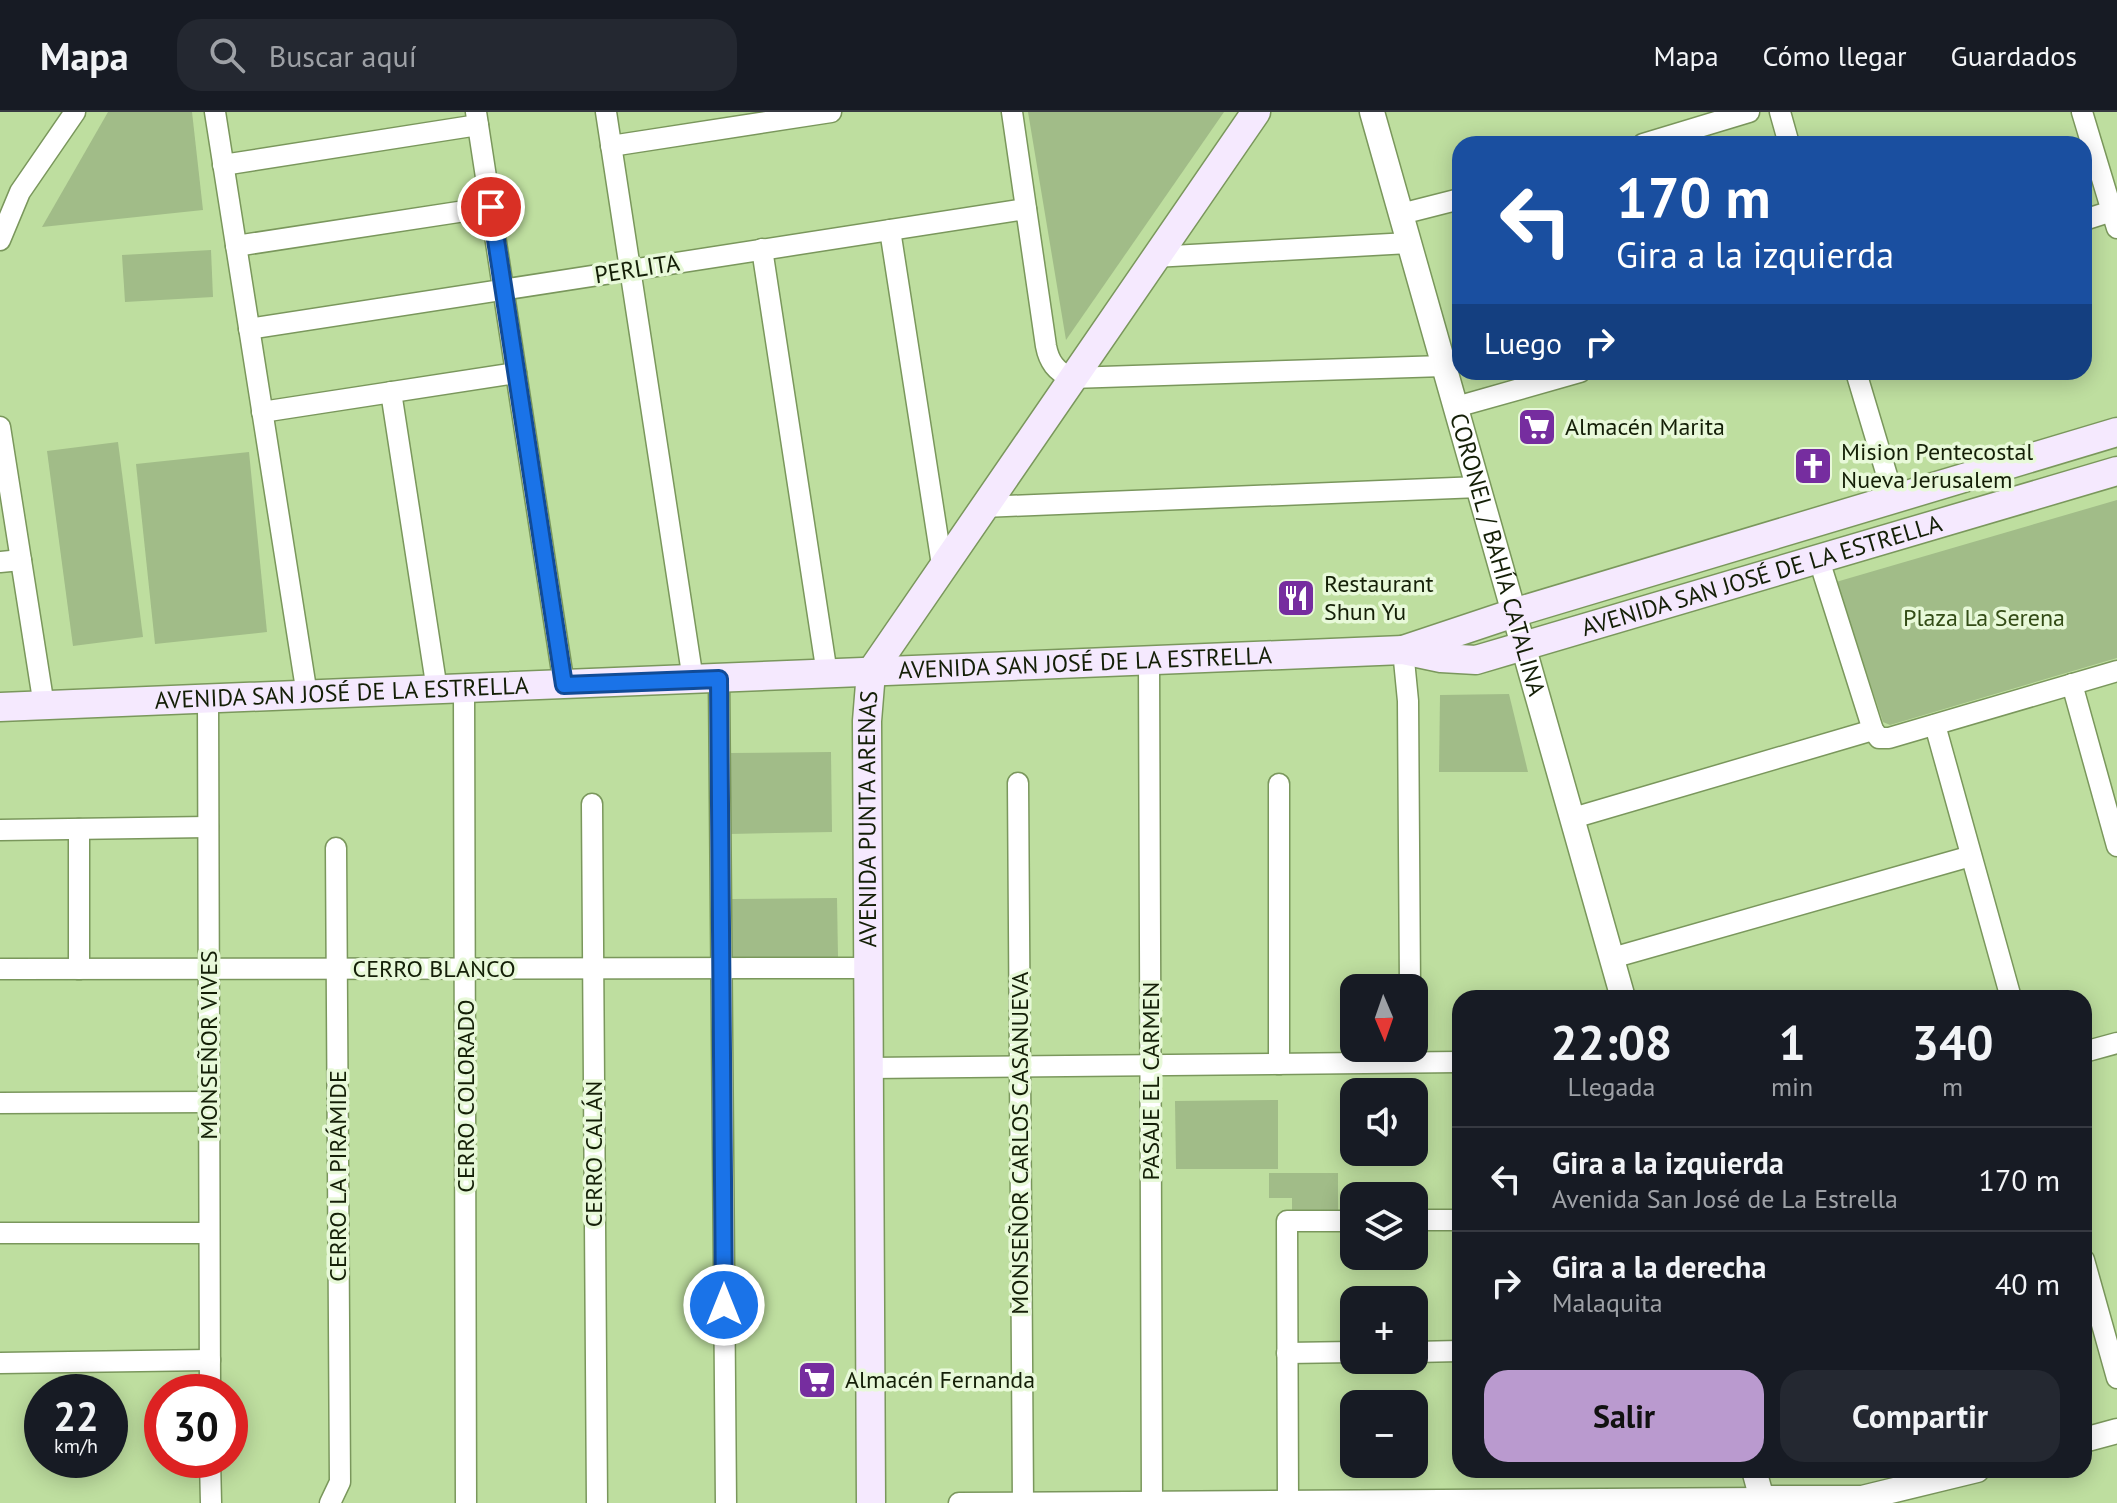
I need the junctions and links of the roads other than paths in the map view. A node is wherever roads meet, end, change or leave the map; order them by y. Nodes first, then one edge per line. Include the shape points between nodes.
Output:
1 (75, 112) edge
2 (215, 112) edge
3 (606, 112) edge
4 (831, 112) edge
5 (1012, 112) edge
6 (1256, 112) edge
7 (1372, 112) edge
8 (1749, 112) edge
9 (1780, 112) edge
10 (2089, 114) edge
11 (477, 118) edge
12 (1670, 136) edge
13 (1787, 136) edge
14 (611, 146) junction
15 (223, 165) junction
16 (10, 194) edge
17 (1452, 201) edge
18 (491, 207) junction
19 (1026, 209) junction
20 (1401, 214) junction
21 (2092, 220) edge
22 (2114, 220) edge
23 (890, 230) junction
24 (0, 240) edge
25 (1409, 243) junction
26 (236, 246) junction
27 (762, 249) junction
28 (1154, 257) junction
29 (630, 270) junction
30 (503, 289) junction
31 (249, 329) junction
32 (1444, 366) junction
33 (516, 373) junction
34 (1071, 378) junction
35 (1552, 380) edge
36 (1858, 380) edge
37 (391, 392) junction
38 (1456, 407) junction
39 (262, 412) junction
40 (0, 427) edge
41 (2117, 432) edge
42 (2117, 471) edge
43 (1479, 487) junction
44 (1894, 499) junction
45 (983, 507) junction
46 (21, 560) junction
47 (1819, 560) junction
48 (0, 562) edge
49 (942, 565) junction
50 (1515, 613) junction
51 (1526, 647) junction
52 (1403, 650) junction
53 (1149, 661) junction
54 (2117, 671) edge
55 (871, 672) junction
56 (827, 674) junction
57 (706, 679) junction
58 (2072, 684) junction
59 (564, 685) junction
60 (450, 690) junction
61 (307, 695) junction
62 (208, 699) junction
63 (44, 706) junction
64 (0, 707) edge
65 (1935, 725) junction
66 (1876, 734) junction
67 (1018, 783) dead end
68 (1279, 784) dead end
69 (592, 804) dead end
70 (1573, 818) junction
71 (208, 827) junction
72 (79, 829) junction
73 (0, 830) edge
74 (2117, 846) edge
75 (336, 848) dead end
76 (1971, 856) junction
77 (1612, 958) junction
78 (593, 968) junction
79 (721, 968) junction
80 (868, 968) junction
81 (0, 969) edge
82 (79, 969) junction
83 (209, 969) junction
84 (337, 969) junction
85 (465, 969) junction
86 (1410, 974) edge
87 (1621, 990) edge
88 (2006, 990) edge
89 (2117, 1043) edge
90 (2092, 1050) edge
91 (1428, 1057) edge
92 (1340, 1060) edge
93 (1452, 1061) edge
94 (1279, 1064) junction
95 (1151, 1065) junction
96 (1019, 1066) junction
97 (869, 1068) junction
98 (209, 1102) junction
99 (0, 1103) edge
100 (1428, 1220) edge
101 (1452, 1220) edge
102 (1340, 1221) edge
103 (0, 1233) edge
104 (209, 1233) junction
105 (2092, 1293) edge
106 (1452, 1351) edge
107 (1340, 1352) edge
108 (1428, 1352) edge
109 (1287, 1353) junction
110 (210, 1360) junction
111 (0, 1363) edge
112 (210, 1374) edge
113 (2117, 1378) edge
114 (2117, 1431) edge
115 (2092, 1438) edge
116 (210, 1478) edge
117 (1756, 1478) edge
118 (1944, 1478) edge
119 (1152, 1501) edge
120 (1288, 1501) junction
121 (1762, 1501) edge
122 (1181, 1502) edge
123 (1331, 1502) edge
124 (211, 1503) edge
125 (330, 1503) edge
126 (466, 1503) edge
127 (597, 1503) edge
128 (726, 1503) edge
129 (871, 1503) edge
130 (959, 1503) edge
131 (1023, 1503) edge
132 (1036, 1503) edge

1 - 16 street
2 - 15 street
3 - 14 street
4 - 14 street
5 - 19 street
6 - 28 main road, AVENIDA PUNTA ARENAS
7 - 20 street, CORONEL / BAHÍA CATALINA
8 - 12 street
9 - 13 street
10 - 22 street
11 - 15 street
11 - 18 street
14 - 29 street
15 - 26 street
16 - 24 street
17 - 20 street
18 - 26 street
18 - 30 street
19 - 23 street, PERLITA
19 - 34 street via 1048,357
20 - 25 street, CORONEL / BAHÍA CATALINA
21 - 22 street
23 - 27 street, PERLITA
23 - 49 street
25 - 28 street
25 - 32 street, CORONEL / BAHÍA CATALINA
26 - 31 street
27 - 29 street, PERLITA
27 - 56 street
28 - 34 main road, AVENIDA PUNTA ARENAS
29 - 30 street, PERLITA
29 - 57 street
30 - 31 street, PERLITA
30 - 33 street
31 - 39 street
32 - 34 street
32 - 38 street, CORONEL / BAHÍA CATALINA
33 - 37 street
33 - 59 street
34 - 45 main road, AVENIDA PUNTA ARENAS
35 - 38 street
36 - 44 street
37 - 39 street
37 - 60 street, CERRO COLORADO
38 - 43 street, CORONEL / BAHÍA CATALINA
39 - 61 street
40 - 46 street
41 - 44 main road, AVENIDA SAN JOSÉ DE LA ESTRELLA
42 - 47 main road, AVENIDA SAN JOSÉ DE LA ESTRELLA
43 - 45 street
43 - 50 street, CORONEL / BAHÍA CATALINA
44 - 50 main road, AVENIDA SAN JOSÉ DE LA ESTRELLA
45 - 49 main road, AVENIDA PUNTA ARENAS
46 - 48 street
46 - 63 street
47 - 51 main road, AVENIDA SAN JOSÉ DE LA ESTRELLA
47 - 66 street
49 - 55 main road, AVENIDA PUNTA ARENAS
50 - 51 street, CORONEL / BAHÍA CATALINA
50 - 52 main road, AVENIDA SAN JOSÉ DE LA ESTRELLA
51 - 52 main road, AVENIDA SAN JOSÉ DE LA ESTRELLA via 1476,660
51 - 70 street, CORONEL / BAHÍA CATALINA
52 - 53 main road, AVENIDA SAN JOSÉ DE LA ESTRELLA
52 - 86 street
53 - 55 main road, AVENIDA SAN JOSÉ DE LA ESTRELLA
53 - 95 street, PASAJE EL CARMEN
54 - 58 street
55 - 56 main road, AVENIDA SAN JOSÉ DE LA ESTRELLA
55 - 80 main road, AVENIDA PUNTA ARENAS
56 - 57 main road, AVENIDA SAN JOSÉ DE LA ESTRELLA
57 - 59 main road, AVENIDA SAN JOSÉ DE LA ESTRELLA
57 - 79 street
58 - 65 street
58 - 74 street
59 - 60 main road, AVENIDA SAN JOSÉ DE LA ESTRELLA
60 - 61 main road, AVENIDA SAN JOSÉ DE LA ESTRELLA
60 - 85 street, CERRO COLORADO
61 - 62 main road, AVENIDA SAN JOSÉ DE LA ESTRELLA
62 - 63 main road, AVENIDA SAN JOSÉ DE LA ESTRELLA
62 - 71 street, MONSEÑOR VIVES
63 - 64 main road, AVENIDA SAN JOSÉ DE LA ESTRELLA
65 - 66 street
65 - 76 street
66 - 70 street
67 - 96 street, MONSEÑOR CARLOS CASANUEVA
68 - 94 street
69 - 78 street, CERRO CALÁN
70 - 77 street, CORONEL / BAHÍA CATALINA
71 - 72 street
71 - 83 street, MONSEÑOR VIVES
72 - 73 street
72 - 82 street
75 - 84 street, CERRO LA PIRÁMIDE
76 - 77 street
76 - 88 street
77 - 87 street, CORONEL / BAHÍA CATALINA
78 - 79 street, CERRO BLANCO
78 - 85 street, CERRO BLANCO
78 - 127 street, CERRO CALÁN
79 - 80 street, CERRO BLANCO
79 - 128 street
80 - 97 main road, AVENIDA PUNTA ARENAS
81 - 82 street, CERRO BLANCO
82 - 83 street, CERRO BLANCO
83 - 84 street, CERRO BLANCO
83 - 98 street, MONSEÑOR VIVES
84 - 85 street, CERRO BLANCO
84 - 125 street, CERRO LA PIRÁMIDE via 340,1482
85 - 126 street, CERRO COLORADO
89 - 90 street
91 - 93 street
92 - 94 street
94 - 95 street
95 - 96 street
95 - 119 street, PASAJE EL CARMEN
96 - 97 street
96 - 131 street, MONSEÑOR CARLOS CASANUEVA
97 - 129 main road, AVENIDA PUNTA ARENAS
98 - 99 street
98 - 104 street, MONSEÑOR VIVES
100 - 101 street
102 - 109 street via 1287,1221
103 - 104 street
104 - 110 street, MONSEÑOR VIVES
105 - 113 street
106 - 108 street
107 - 109 street
109 - 120 street
110 - 111 street
110 - 112 street, MONSEÑOR VIVES
114 - 115 street
116 - 124 street
117 - 121 street
118 - 121 street via 1862,1498
119 - 122 street
119 - 132 street
120 - 122 street
120 - 123 street
121 - 123 street
130 - 131 street
131 - 132 street

